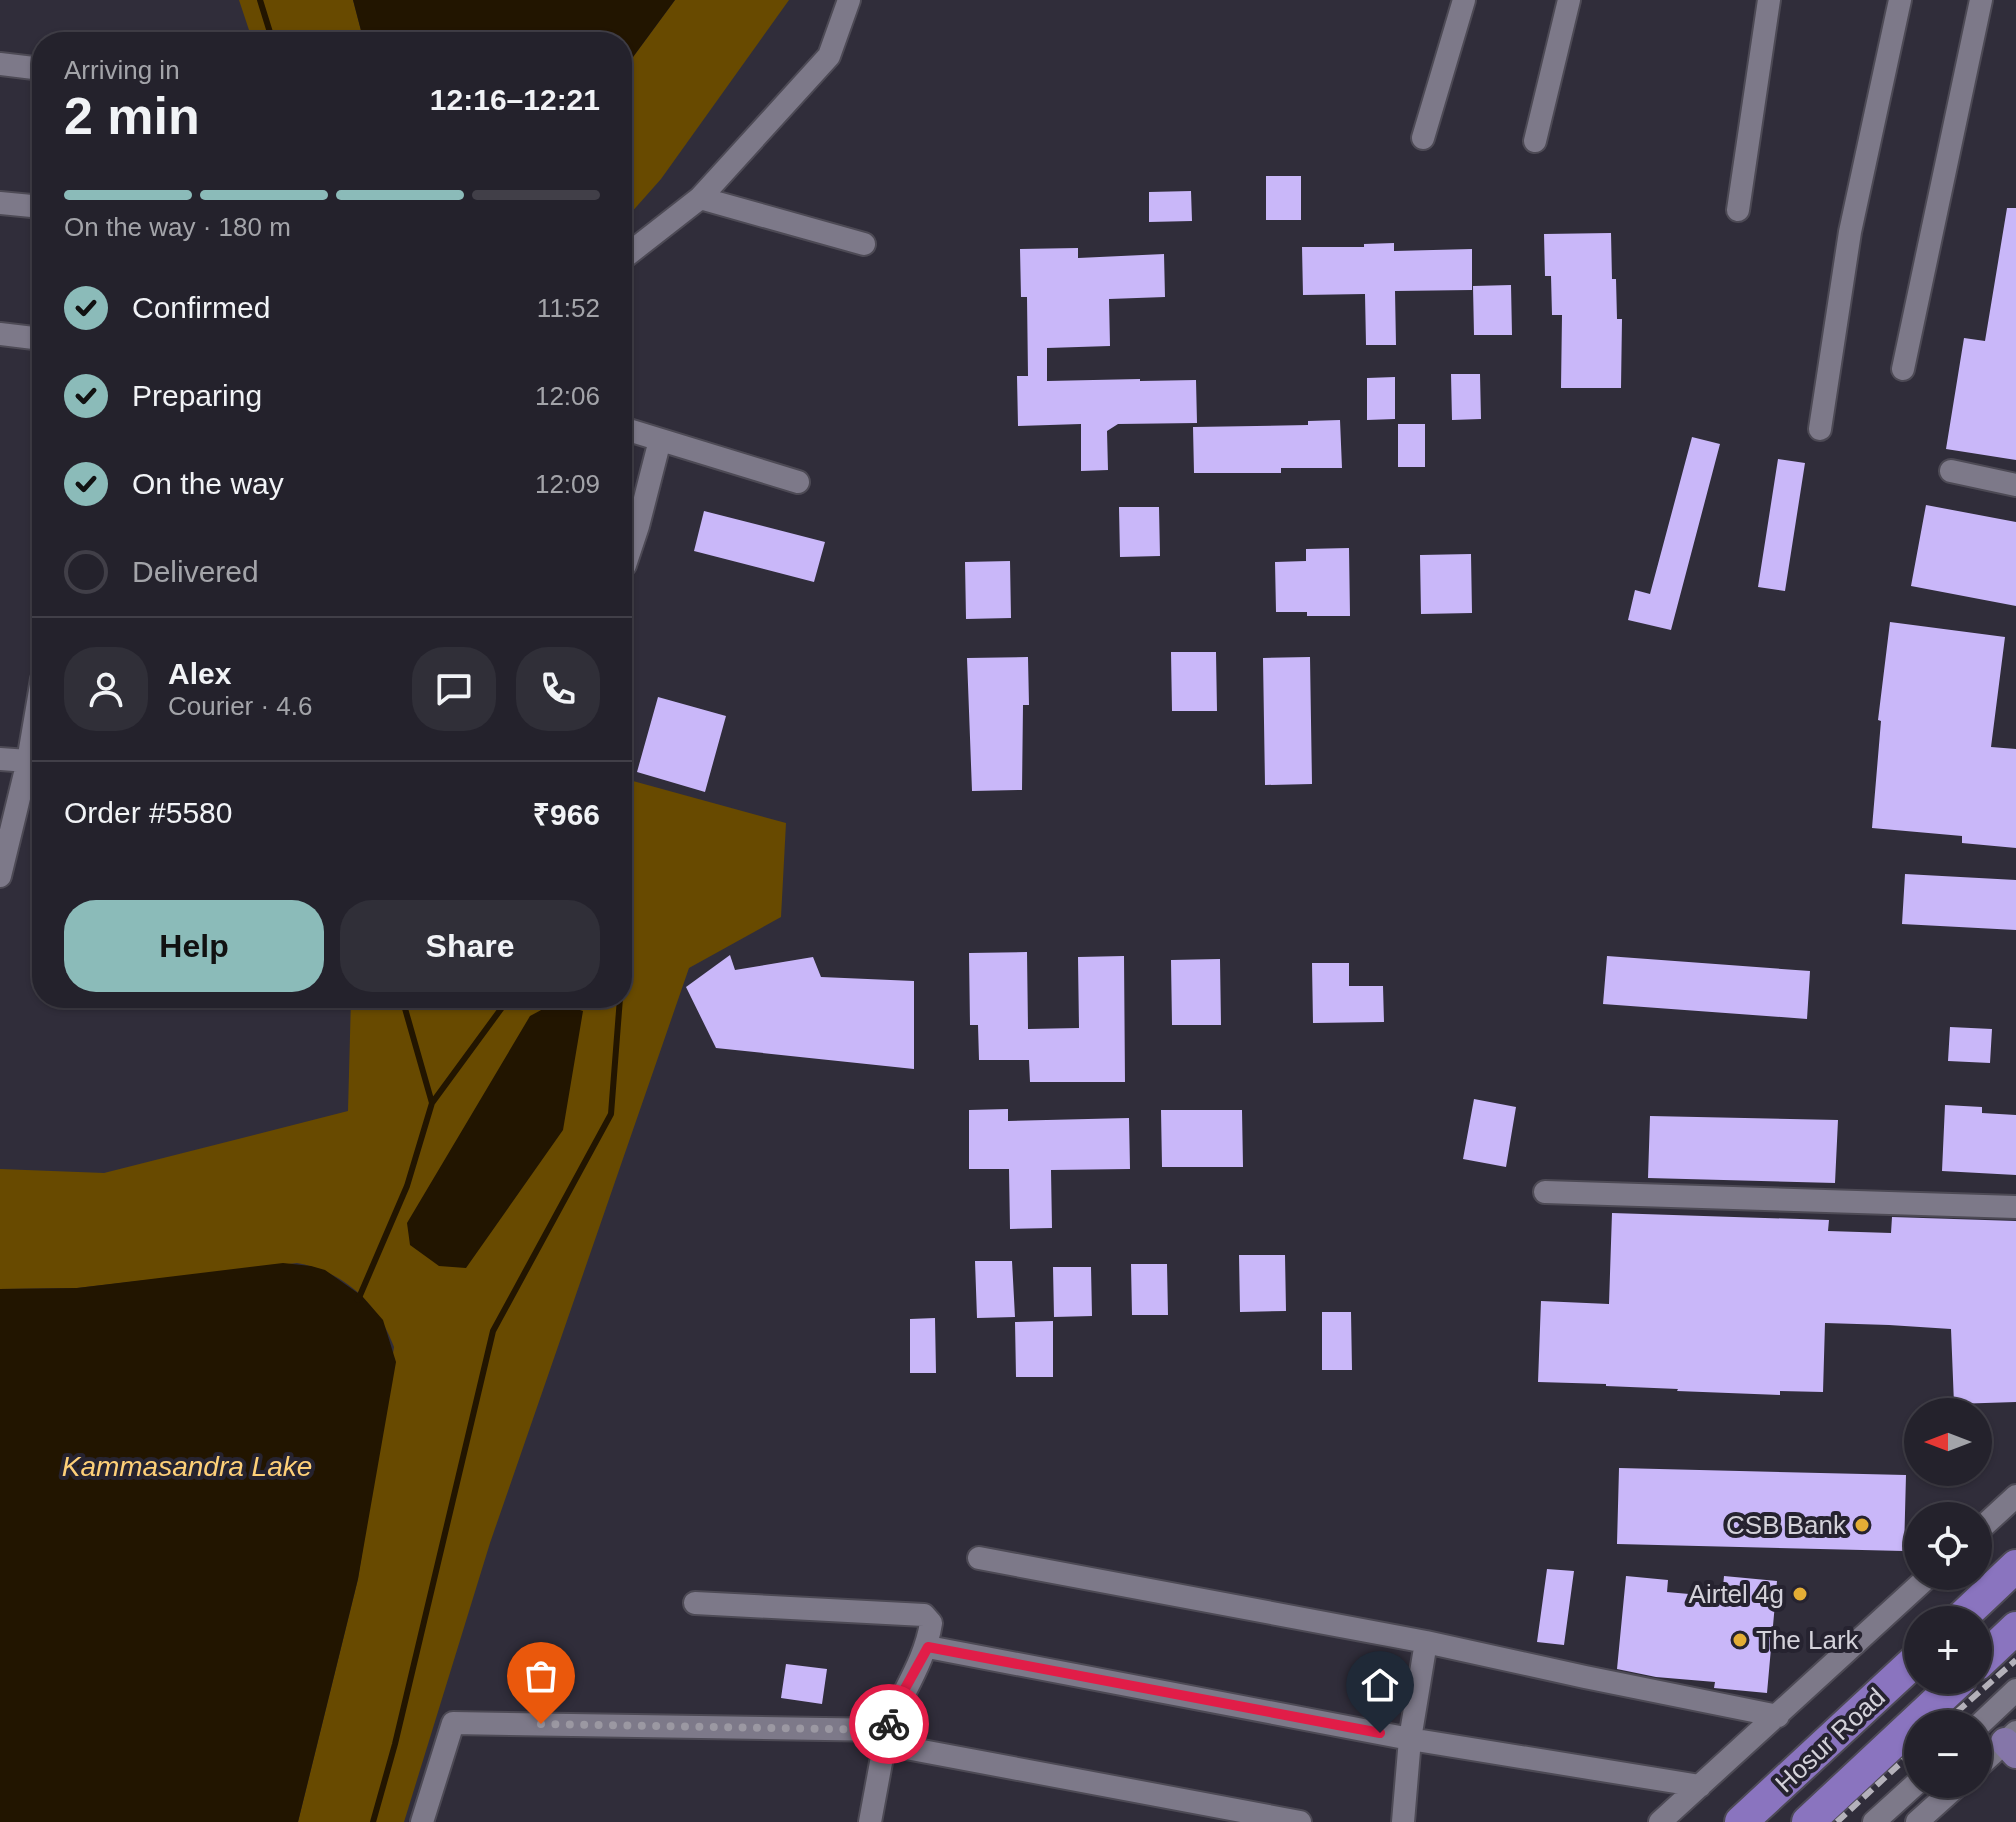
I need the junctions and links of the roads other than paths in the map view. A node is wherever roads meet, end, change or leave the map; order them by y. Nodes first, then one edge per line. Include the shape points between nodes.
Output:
1 (849, 0) edge
2 (1464, 0) edge
3 (1569, 0) edge
4 (1769, 0) edge
5 (1900, 0) edge
6 (1981, 0) edge
7 (0, 64) edge
8 (32, 68) edge
9 (1423, 138) dead end
10 (1535, 141) dead end
11 (700, 198) junction
12 (0, 203) edge
13 (32, 206) edge
14 (1738, 210) dead end
15 (864, 244) dead end
16 (632, 251) edge
17 (0, 334) edge
18 (32, 338) edge
19 (1903, 369) dead end
20 (1820, 429) dead end
21 (632, 431) edge
22 (660, 440) junction
23 (1951, 471) dead end
24 (798, 482) dead end
25 (2016, 485) edge
26 (632, 544) edge
27 (32, 738) edge
28 (0, 759) edge
29 (28, 761) junction
30 (0, 876) edge
31 (1545, 1192) dead end
32 (2016, 1207) edge
33 (2016, 1496) edge
34 (1992, 1518) edge
35 (979, 1558) dead end
36 (2016, 1566) edge
37 (1914, 1590) edge
38 (695, 1603) dead end
39 (1974, 1606) edge
40 (2016, 1628) edge
41 (1426, 1642) junction
42 (928, 1647) junction
43 (1992, 1651) edge
44 (1904, 1671) edge
45 (2016, 1690) edge
46 (1945, 1694) edge
47 (1992, 1713) edge
48 (1778, 1716) junction
49 (886, 1737) junction
50 (1410, 1739) junction
51 (2012, 1743) edge
52 (1992, 1757) edge
53 (1700, 1786) junction
54 (1904, 1795) edge
55 (1944, 1798) edge
56 (422, 1822) edge
57 (870, 1822) edge
58 (1300, 1822) edge
59 (1403, 1822) edge
60 (1660, 1822) edge
61 (1741, 1822) edge
62 (1808, 1822) edge
63 (1874, 1822) edge
64 (1917, 1822) edge

1 - 11 street via 829,56
2 - 9 street
3 - 10 street
4 - 14 street
5 - 20 street via 1850,232
6 - 19 street
7 - 8 street
11 - 15 street
11 - 16 street
12 - 13 street
17 - 18 street
21 - 22 street
22 - 24 street
22 - 26 street
23 - 25 street
27 - 29 street
28 - 29 street
29 - 30 street
31 - 32 street
33 - 34 street
35 - 41 street
36 - 39 highway
37 - 48 street
38 - 42 street via 924,1615 931,1623
40 - 43 highway
41 - 48 street
41 - 50 street
42 - 49 street via 897,1703
42 - 50 street
44 - 61 highway, Hosur Road
45 - 47 street
46 - 62 highway, Hosur Road
48 - 53 street
49 - 56 street via 453,1723
49 - 57 street
49 - 58 street
50 - 53 street
50 - 59 street
51 - 52 street
53 - 60 street
54 - 63 street
55 - 64 street

